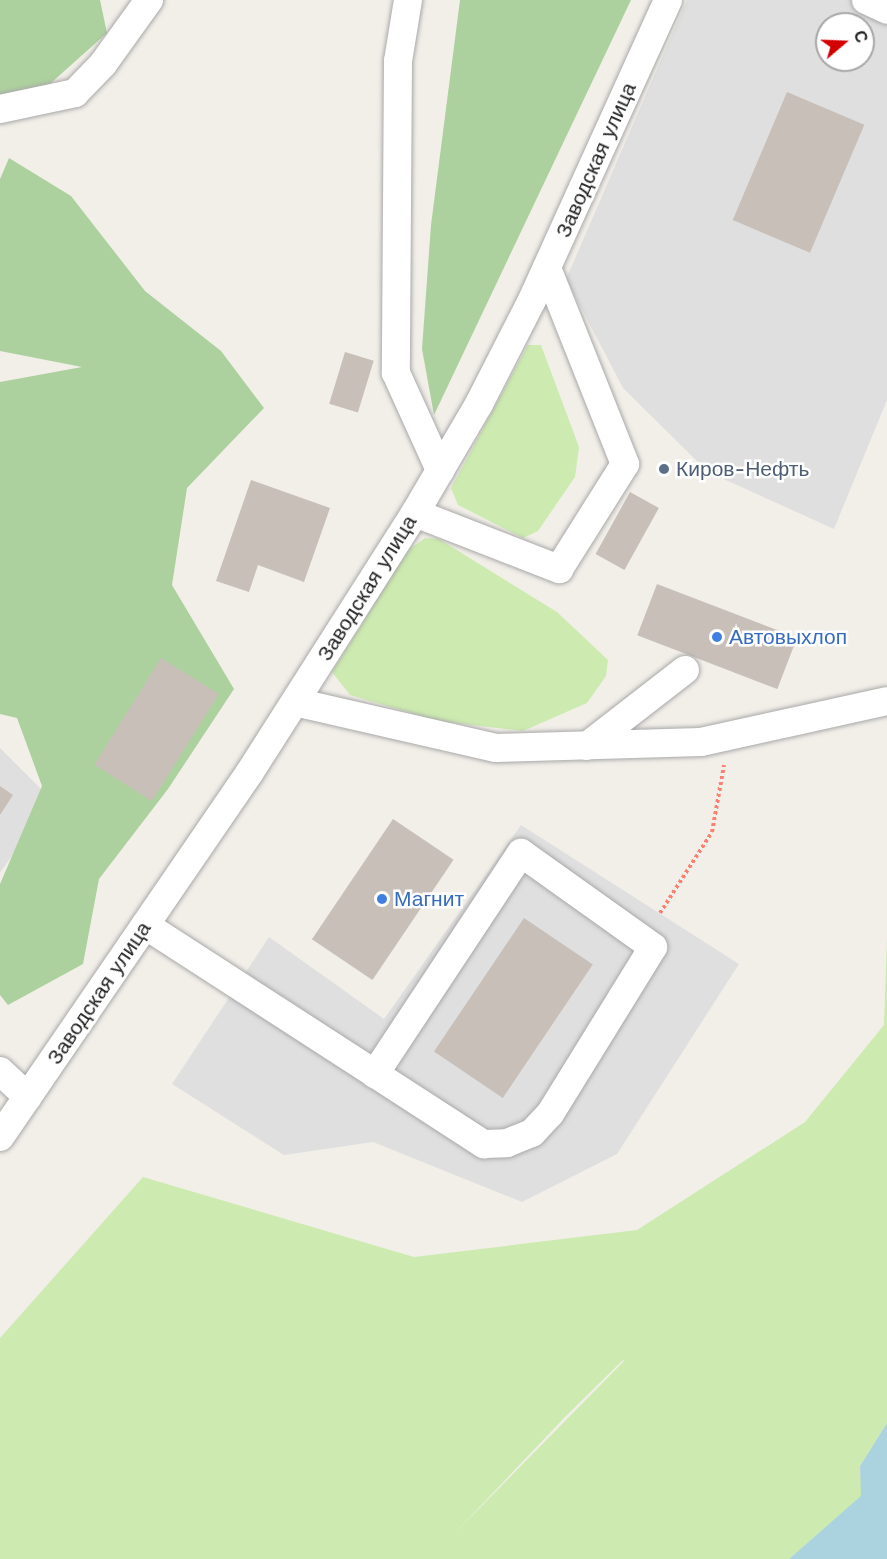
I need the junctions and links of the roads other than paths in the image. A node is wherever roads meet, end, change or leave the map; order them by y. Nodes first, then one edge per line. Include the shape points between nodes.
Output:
1 (149, 0) edge
2 (408, 0) edge
3 (668, 0) edge
4 (866, 0) edge
5 (887, 10) edge
6 (0, 109) edge
7 (547, 268) junction
8 (440, 470) junction
9 (415, 513) junction
10 (685, 670) dead end
11 (887, 701) edge
12 (295, 702) junction
13 (587, 746) junction
14 (146, 925) junction
15 (0, 1071) edge
16 (375, 1074) junction
17 (28, 1097) junction
18 (0, 1137) edge

1 - 6 street via 103,64 75,93
2 - 8 street via 398,61 396,373
3 - 7 street, Заводская улица
4 - 5 street
7 - 8 street, Заводская улица via 479,404
7 - 9 street via 625,464 559,569
8 - 9 street, Заводская улица
9 - 12 street, Заводская улица
10 - 13 street
11 - 13 street via 701,742
12 - 13 street via 496,748
12 - 14 street, Заводская улица
14 - 16 street
14 - 17 street, Заводская улица
15 - 17 street
16 - 16 street via 483,1144 507,1143 532,1133 550,1114 653,947 521,853
17 - 18 street, Заводская улица

